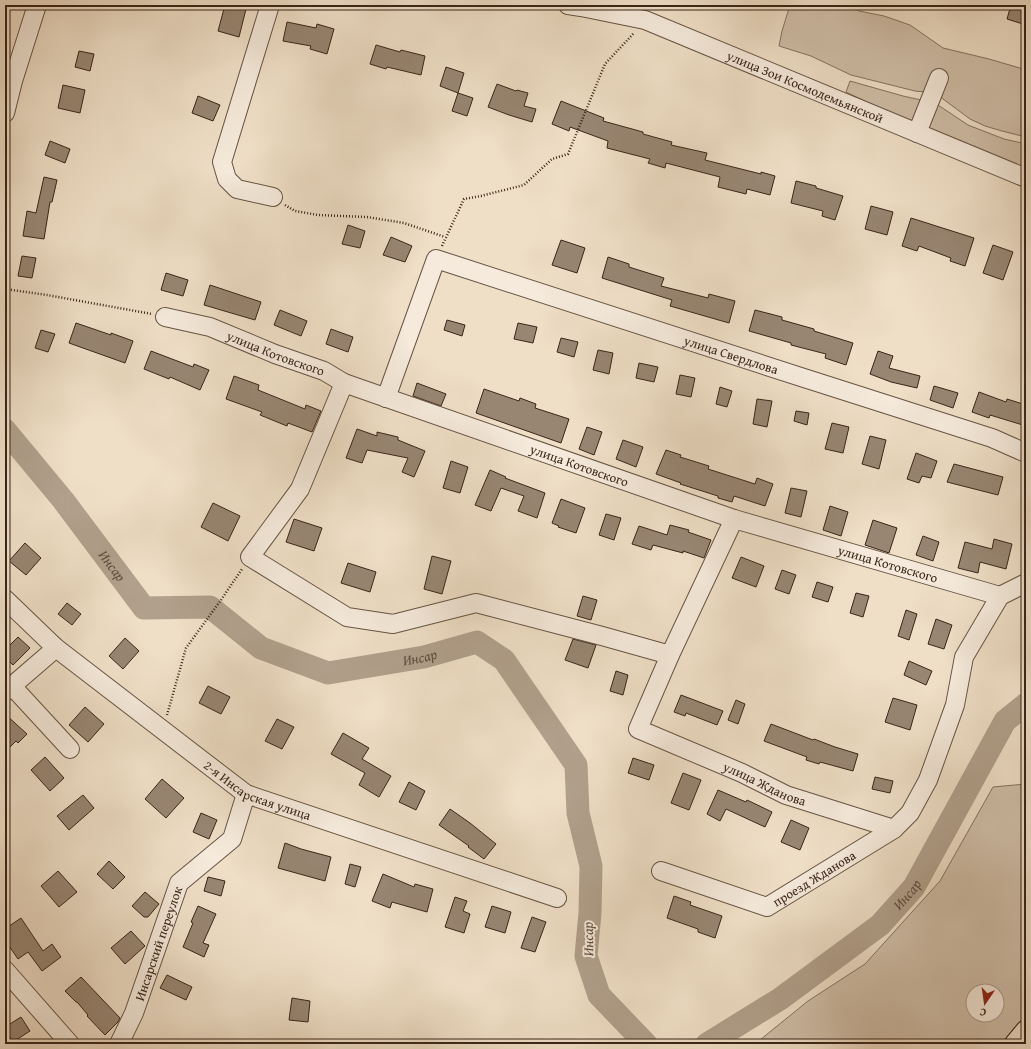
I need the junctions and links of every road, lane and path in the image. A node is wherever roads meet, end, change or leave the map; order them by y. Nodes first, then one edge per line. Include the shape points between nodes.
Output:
1 (37, 5) edge
2 (270, 5) edge
3 (577, 6) edge
4 (645, 20) junction
5 (939, 78) dead end
6 (9, 81) edge
7 (5, 114) edge
8 (918, 133) junction
9 (1026, 178) edge
10 (273, 197) joint
11 (445, 237) junction
12 (436, 258) junction
13 (5, 289) edge
14 (165, 317) joint
15 (344, 383) junction
16 (386, 398) junction
17 (1026, 453) edge
18 (734, 519) junction
19 (250, 557) junction
20 (1026, 583) edge
21 (1000, 596) junction
22 (5, 599) edge
23 (56, 648) junction
24 (670, 655) junction
25 (8, 689) edge
26 (163, 729) junction
27 (70, 749) dead end
28 (246, 794) junction
29 (894, 829) junction
30 (661, 871) dead end
31 (557, 898) dead end
32 (5, 970) edge
33 (1026, 1032) edge
34 (70, 1044) edge
35 (119, 1044) edge
36 (1016, 1044) edge

1 - 6 street
2 - 10 street via 222,162 227,180 237,189
3 - 4 street, улица Зои Космодемьянской
4 - 8 street, улица Зои Космодемьянской
4 - 11 path via 605,64 568,154 552,159 524,185 464,199
5 - 8 street
6 - 7 street
8 - 9 street, улица Зои Космодемьянской
10 - 11 path via 295,211 404,223
11 - 12 path
12 - 16 street
12 - 17 street, улица Свердлова via 992,438
13 - 14 path
14 - 15 street, улица Котовского via 210,327 324,371
15 - 16 street, улица Котовского
15 - 19 street via 300,489
16 - 18 street, улица Котовского
18 - 21 street, улица Котовского
18 - 24 street
19 - 24 street via 346,617 393,624 476,603
19 - 26 path via 186,648
20 - 21 street
21 - 29 street via 964,657 955,705 928,780 910,813
22 - 23 street, 2-я Инсарская улица
23 - 25 street
23 - 26 street, 2-я Инсарская улица
24 - 29 street, улица Жданова via 638,729 742,773 786,795
25 - 27 street
26 - 28 street, 2-я Инсарская улица
28 - 31 street, 2-я Инсарская улица
28 - 35 street, Инсарский переулок via 232,839 179,883 134,1013
29 - 30 street, проезд Жданова via 767,907
32 - 34 street
33 - 36 main road

